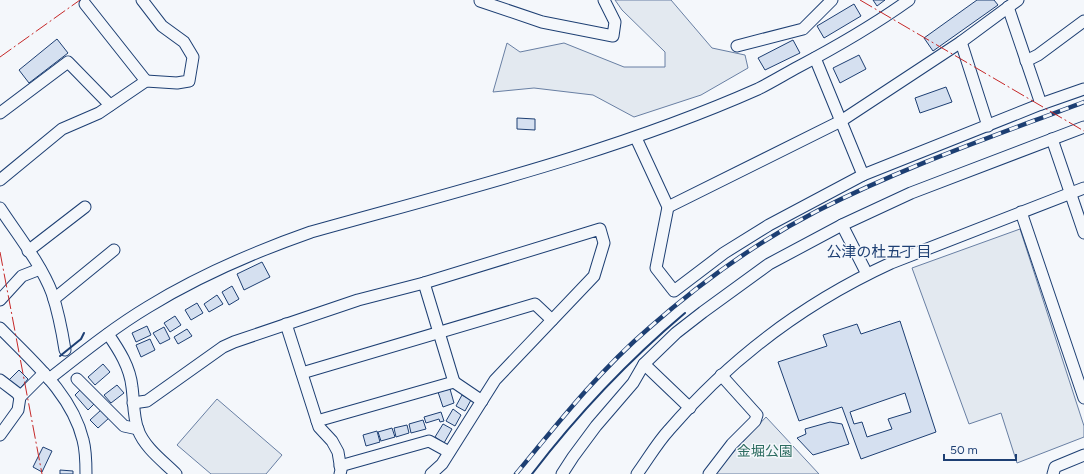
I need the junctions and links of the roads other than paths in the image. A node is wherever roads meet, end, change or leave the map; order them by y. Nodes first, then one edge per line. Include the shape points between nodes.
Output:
1 (142, 0) edge
2 (481, 0) edge
3 (604, 0) edge
4 (832, 0) edge
5 (909, 0) edge
6 (1018, 0) edge
7 (85, 4) dead end
8 (1008, 7) junction
9 (1084, 21) edge
10 (961, 42) junction
11 (737, 46) dead end
12 (815, 58) junction
13 (1026, 61) junction
14 (146, 81) junction
15 (1084, 89) edge
16 (1042, 104) junction
17 (110, 105) junction
18 (0, 113) edge
19 (841, 121) junction
20 (988, 126) junction
21 (1084, 127) edge
22 (636, 138) junction
23 (1052, 139) junction
24 (863, 175) junction
25 (0, 180) edge
26 (1084, 188) edge
27 (1070, 193) junction
28 (85, 207) dead end
29 (668, 207) junction
30 (1021, 212) junction
31 (1, 213) edge
32 (842, 225) junction
33 (1084, 233) edge
34 (114, 250) dead end
35 (28, 251) junction
36 (40, 269) junction
37 (867, 274) junction
38 (424, 283) junction
39 (54, 299) junction
40 (0, 300) edge
41 (552, 320) junction
42 (286, 324) junction
43 (0, 328) edge
44 (439, 332) junction
45 (108, 334) junction
46 (65, 350) dead end
47 (644, 364) junction
48 (302, 373) junction
49 (721, 375) junction
50 (46, 376) junction
51 (77, 379) dead end
52 (0, 380) edge
53 (454, 382) junction
54 (20, 397) junction
55 (1084, 398) edge
56 (482, 401) junction
57 (133, 403) junction
58 (690, 408) junction
59 (317, 421) junction
60 (138, 429) junction
61 (0, 436) edge
62 (450, 452) junction
63 (1084, 454) edge
64 (340, 470) edge
65 (86, 474) edge
66 (176, 474) edge
67 (431, 474) edge
68 (562, 474) edge
69 (637, 474) edge
70 (709, 474) edge
71 (1054, 474) edge

1 - 14 street via 162,26 184,42 193,57 189,81
2 - 3 street via 480,2 542,22 613,36 615,22
4 - 11 street via 803,29
5 - 12 street
6 - 8 street
7 - 14 street
8 - 10 street
8 - 13 street
9 - 13 street
10 - 19 street
10 - 20 street
12 - 19 street
12 - 22 street via 760,88
13 - 16 street
14 - 17 street
15 - 16 street
16 - 20 street
17 - 18 street via 68,62
17 - 25 street via 99,113 62,129
19 - 24 street
19 - 29 street
20 - 24 street
21 - 23 street
22 - 29 street
22 - 45 street via 311,232 271,246 187,284 146,307
23 - 27 street
23 - 32 street via 911,193
24 - 29 street via 724,252 674,290 656,268
26 - 27 street
27 - 30 street
27 - 33 street
28 - 35 street
30 - 37 street
30 - 55 street
31 - 35 street
32 - 37 street
32 - 47 street via 769,264 703,312
34 - 39 street
35 - 36 street
36 - 39 street
36 - 40 street via 22,276
37 - 49 street via 800,313
38 - 41 street via 600,230 604,243 594,276
38 - 42 street via 358,300
38 - 44 street
39 - 46 street
41 - 44 street via 535,304
41 - 56 street via 495,380
42 - 48 street
42 - 57 street via 223,347 147,401
43 - 50 street
44 - 48 street
44 - 53 street
45 - 50 street
45 - 57 street via 122,356 130,376
47 - 58 street
47 - 68 street via 633,383 596,426
48 - 59 street
49 - 58 street
49 - 70 street via 757,415 755,421 732,444
50 - 54 street
50 - 65 street via 74,414 84,441
51 - 60 street via 124,426
52 - 54 street
53 - 56 street
53 - 59 street
54 - 61 street via 18,410
56 - 62 street
57 - 60 street
58 - 69 street via 668,430
59 - 64 street via 338,452
60 - 66 street via 152,451
62 - 64 street via 429,441
62 - 67 street
63 - 71 street via 1056,467

